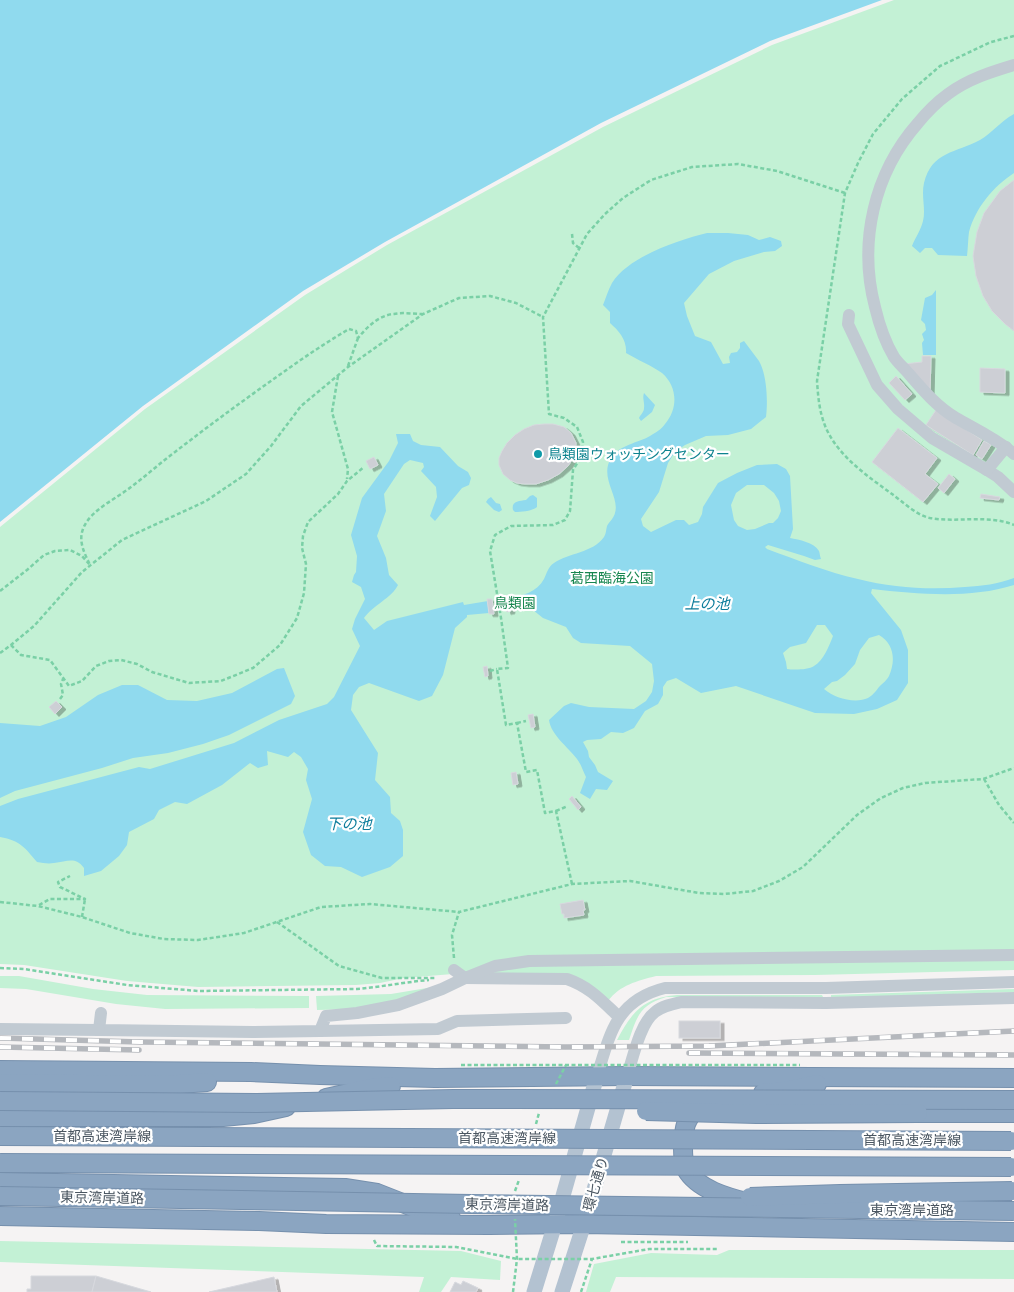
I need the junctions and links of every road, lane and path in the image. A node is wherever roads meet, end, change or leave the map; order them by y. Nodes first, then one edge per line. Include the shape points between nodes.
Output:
1 (1014, 65) edge
2 (845, 193) dead end
3 (572, 234) dead end
4 (579, 248) junction
5 (423, 314) junction
6 (849, 315) dead end
7 (544, 316) junction
8 (358, 338) junction
9 (348, 367) junction
10 (338, 375) junction
11 (1010, 450) edge
12 (364, 467) dead end
13 (988, 470) junction
14 (346, 481) junction
15 (1014, 492) edge
16 (90, 565) junction
17 (0, 591) edge
18 (12, 645) junction
19 (0, 653) edge
20 (497, 669) junction
21 (490, 671) dead end
22 (63, 679) junction
23 (60, 699) dead end
24 (526, 721) dead end
25 (517, 723) junction
26 (1014, 768) edge
27 (983, 779) junction
28 (568, 806) dead end
29 (556, 811) junction
30 (1014, 823) edge
31 (70, 876) dead end
32 (572, 884) junction
33 (85, 899) junction
34 (0, 902) edge
35 (38, 906) junction
36 (459, 912) junction
37 (82, 917) junction
38 (277, 922) junction
39 (1014, 955) edge
40 (0, 968) edge
41 (454, 970) joint
42 (465, 978) junction
43 (1014, 982) edge
44 (1014, 998) edge
45 (101, 1013) dead end
46 (619, 1017) junction
47 (566, 1018) dead end
48 (0, 1029) edge
49 (99, 1030) junction
50 (320, 1031) junction
51 (461, 1065) dead end
52 (800, 1065) dead end
53 (0, 1070) edge
54 (320, 1075) junction
55 (597, 1076) junction
56 (627, 1076) junction
57 (843, 1077) junction
58 (915, 1077) junction
59 (436, 1078) junction
60 (1014, 1078) edge
61 (0, 1083) edge
62 (1014, 1084) edge
63 (453, 1099) junction
64 (1014, 1100) edge
65 (0, 1101) edge
66 (1014, 1113) edge
67 (0, 1118) edge
68 (0, 1136) edge
69 (1012, 1141) edge
70 (0, 1163) edge
71 (1012, 1167) edge
72 (0, 1182) edge
73 (1013, 1191) edge
74 (0, 1196) edge
75 (471, 1204) junction
76 (1014, 1210) edge
77 (0, 1216) edge
78 (326, 1224) junction
79 (555, 1224) junction
80 (584, 1224) junction
81 (489, 1226) junction
82 (0, 1228) edge
83 (887, 1230) junction
84 (1014, 1232) edge
85 (374, 1240) dead end
86 (718, 1249) dead end
87 (592, 1259) junction
88 (534, 1292) edge
89 (562, 1292) edge
90 (581, 1292) edge

1 - 11 street via 987,73 947,94 906,136 879,191 868,244 871,292 880,326 895,358 927,395 953,416
2 - 4 path via 777,171 738,164 692,167 651,180 623,198 587,234
3 - 4 path via 573,243
4 - 7 path
5 - 7 path via 459,298 490,296
5 - 8 path via 392,314 366,328
5 - 9 path
6 - 13 street via 848,324 877,385 898,409 932,438
7 - 20 path via 549,414 578,427 583,442 581,457 573,470 570,511 564,520 553,525 511,526 495,535 490,551 508,668
8 - 9 path
8 - 16 path via 356,331 349,330 330,340 113,498 88,520 83,529 81,540
9 - 10 path
10 - 14 path via 332,412 348,469
10 - 16 path via 301,406 246,474 206,501 122,540
11 - 13 street
12 - 14 path
13 - 15 street
14 - 22 path via 338,494 308,522 302,548 306,564 304,593 297,618 280,644 253,668 222,681 189,683 122,660 96,666 82,681 69,686
16 - 17 path via 70,550 55,550 44,554
16 - 18 path
18 - 19 path
18 - 22 path via 21,655 50,660
20 - 21 path
20 - 25 path via 506,725
22 - 23 path
24 - 25 path
25 - 29 path via 526,772 537,770 546,812
26 - 27 path
27 - 30 path
27 - 32 path via 925,783 881,798 857,815 803,867 780,881 753,891 699,893 630,880
28 - 29 path
29 - 32 path
31 - 33 path via 58,882 60,887
32 - 36 path
33 - 35 path via 50,899
33 - 37 path
34 - 35 path
35 - 37 path
36 - 38 path via 370,904 321,907
36 - 41 path via 452,935
37 - 38 path via 130,933 198,940 244,933
38 - 40 path via 339,966 382,978 438,979 357,989 198,991
39 - 42 street via 529,961 495,966
41 - 42 street
42 - 46 street via 567,979 589,989
42 - 50 street via 398,1005 326,1016
43 - 46 street via 826,988 664,988 647,993
44 - 56 street via 826,1003 681,1002 655,1011 645,1023
45 - 49 street
46 - 55 street via 610,1033
47 - 50 street via 457,1021 438,1029
48 - 49 street
49 - 50 street
51 - 52 path, bridge
53 - 54 highway
54 - 59 highway
54 - 61 highway via 164,1085
55 - 56 highway
55 - 59 highway
55 - 79 main road, 環七通り
56 - 57 highway
56 - 80 main road, 環七通り
57 - 58 highway
57 - 83 highway via 785,1091 742,1093 699,1105 687,1118 683,1156 686,1168 692,1178 704,1187 739,1200 824,1211 860,1219
58 - 60 highway
58 - 62 highway
59 - 67 highway via 224,1117
63 - 64 highway, bridge
63 - 65 highway, bridge via 257,1103
63 - 66 highway, bridge via 641,1111 756,1114
68 - 69 highway, 首都高速湾岸線, bridge
70 - 71 highway, 首都高速湾岸線, bridge
72 - 81 highway via 345,1188 377,1193 433,1214
73 - 75 highway, bridge
74 - 75 highway, 東京湾岸道路, bridge
75 - 76 highway, 東京湾岸道路, bridge
77 - 78 highway
78 - 81 highway
78 - 82 highway via 284,1228
79 - 80 highway
79 - 81 highway
79 - 88 main road, 環七通り
80 - 83 highway
80 - 89 main road, 環七通り
83 - 84 highway
85 - 87 path, bridge via 377,1246 456,1248 517,1259
86 - 87 path, bridge via 649,1249
87 - 90 path

